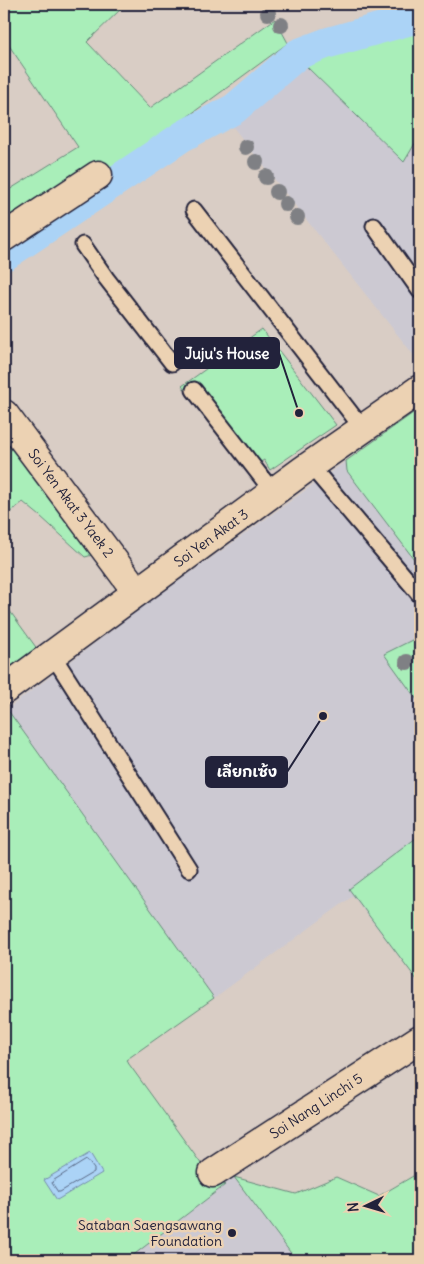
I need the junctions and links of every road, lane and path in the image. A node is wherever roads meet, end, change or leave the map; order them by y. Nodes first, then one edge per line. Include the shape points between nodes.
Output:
1 (98, 175) dead end
2 (194, 210) dead end
3 (374, 226) dead end
4 (4, 237) edge
5 (83, 245) dead end
6 (420, 291) edge
7 (172, 363) dead end
8 (420, 389) edge
9 (194, 390) dead end
10 (4, 414) edge
11 (362, 429) junction
12 (310, 465) junction
13 (273, 492) junction
14 (138, 592) junction
15 (420, 595) edge
16 (52, 654) junction
17 (4, 690) edge
18 (189, 869) dead end
19 (420, 1039) edge
20 (212, 1174) dead end

1 - 4 street
2 - 11 lane
3 - 6 lane
5 - 7 lane
8 - 11 street, Soi Yen Akat 3
9 - 13 lane
10 - 14 street, Soi Yen Akat 3 Yaek 2
11 - 12 street, Soi Yen Akat 3
12 - 13 street, Soi Yen Akat 3
12 - 15 lane
13 - 14 street, Soi Yen Akat 3
14 - 16 street, Soi Yen Akat 3
16 - 17 street, Soi Yen Akat 3
16 - 18 lane
19 - 20 street, Soi Nang Linchi 5

